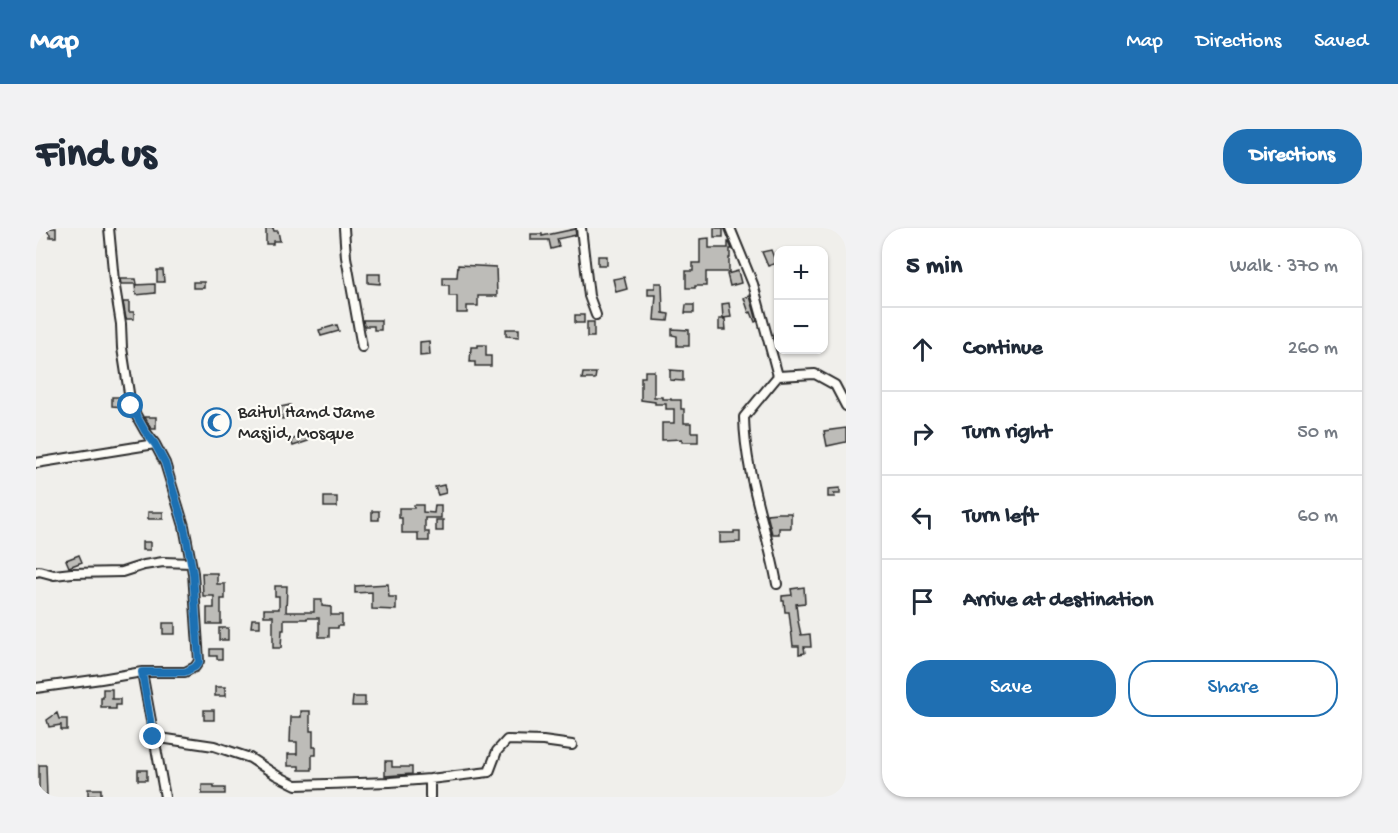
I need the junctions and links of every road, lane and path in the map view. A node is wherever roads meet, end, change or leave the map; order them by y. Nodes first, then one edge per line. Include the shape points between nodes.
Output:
1 (109, 228) edge
2 (344, 228) edge
3 (581, 228) edge
4 (729, 228) edge
5 (596, 315) dead end
6 (362, 347) dead end
7 (778, 376) junction
8 (846, 406) edge
9 (155, 444) junction
10 (36, 463) edge
11 (191, 563) junction
12 (36, 572) edge
13 (777, 584) dead end
14 (142, 672) junction
15 (36, 687) edge
16 (153, 737) junction
17 (572, 745) dead end
18 (430, 780) junction
19 (165, 797) edge
20 (430, 797) edge

1 - 9 street via 131,406
2 - 6 street
3 - 5 street via 589,296
4 - 7 street via 753,284
7 - 8 street via 815,374 835,385
7 - 13 street via 744,417 754,494
9 - 10 street
9 - 11 street via 172,483
11 - 12 street via 163,562 122,572
11 - 14 street via 199,662 185,672
14 - 15 street
14 - 16 street
16 - 18 street via 214,746 250,758 296,785
16 - 19 street
17 - 18 street via 507,740 497,751 489,772
18 - 20 street

